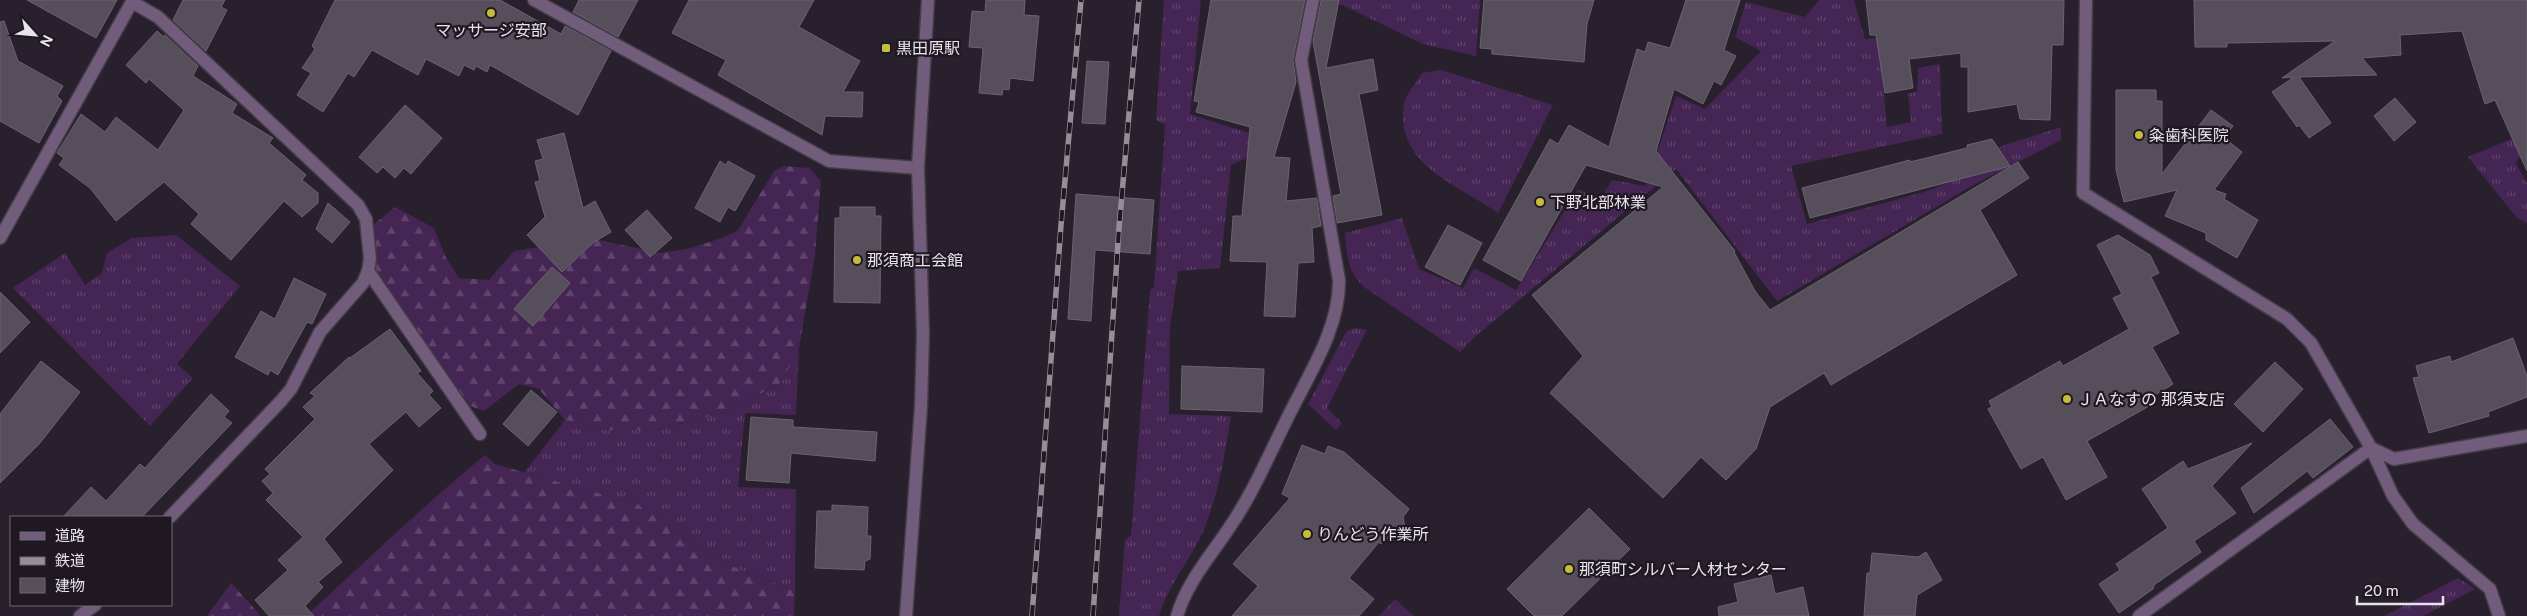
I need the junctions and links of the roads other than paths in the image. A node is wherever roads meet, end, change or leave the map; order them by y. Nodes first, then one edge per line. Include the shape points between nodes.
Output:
1 (534, 0) edge
2 (928, 0) edge
3 (1313, 0) edge
4 (2086, 0) edge
5 (133, 1) edge
6 (918, 168) junction
7 (0, 238) edge
8 (368, 271) junction
9 (480, 434) dead end
10 (2527, 436) edge
11 (2371, 448) junction
12 (171, 516) edge
13 (94, 606) edge
14 (80, 616) edge
15 (906, 616) edge
16 (1177, 616) edge
17 (2139, 616) edge
18 (2499, 616) edge

1 - 6 street via 816,155 846,164
2 - 6 street
3 - 16 street via 1301,60 1339,280 1337,306 1327,336 1248,498 1199,569
4 - 11 street via 2084,193 2287,319 2311,342
5 - 7 street
5 - 8 street via 158,18 358,205 366,219
6 - 15 street via 923,334
8 - 9 street
8 - 12 street via 363,282 320,332 291,389
10 - 11 street via 2394,459
11 - 17 street
11 - 18 street via 2393,496 2413,524 2490,589
13 - 14 street

